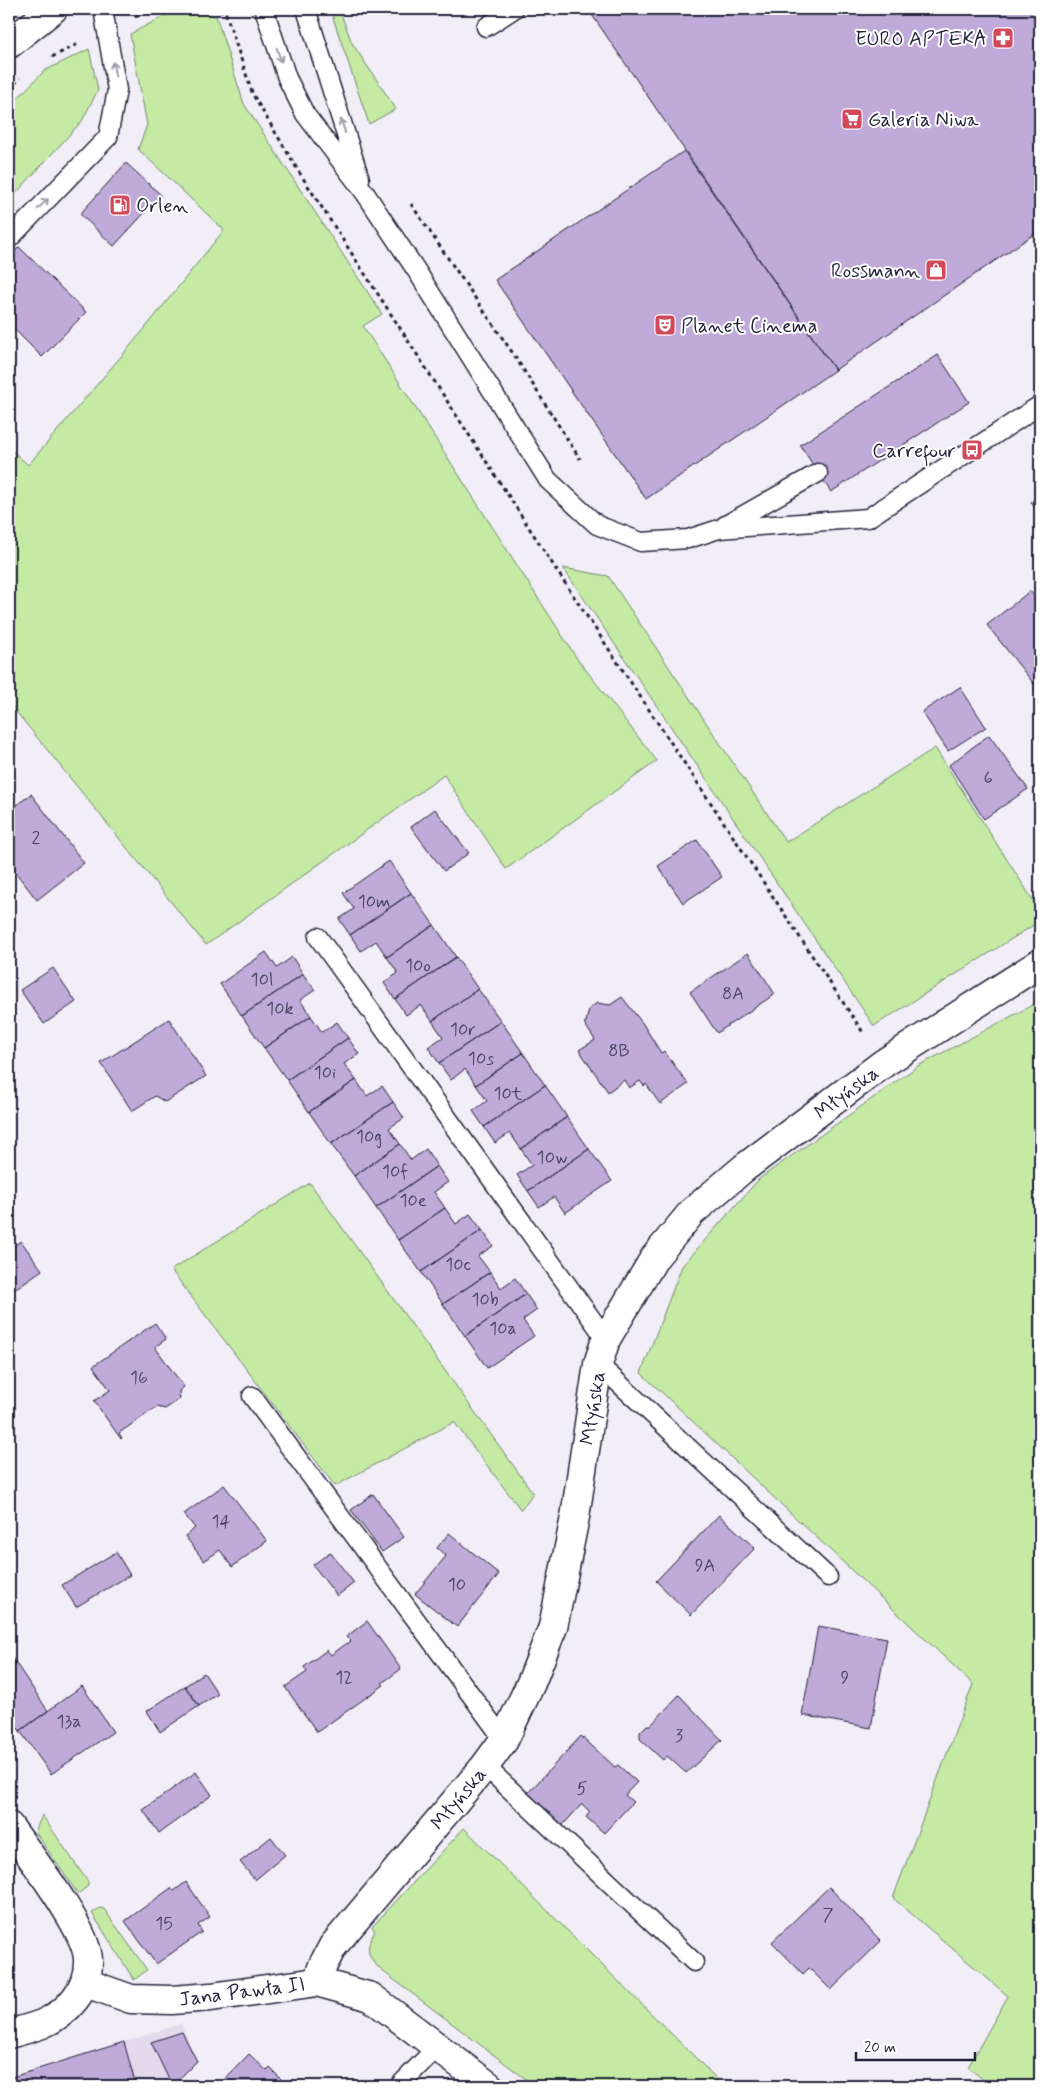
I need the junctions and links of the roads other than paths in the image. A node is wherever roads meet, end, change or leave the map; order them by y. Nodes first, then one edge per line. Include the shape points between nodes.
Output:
1 (26, 9) edge
2 (53, 9) edge
3 (103, 9) edge
4 (264, 9) edge
5 (306, 9) edge
6 (514, 9) edge
7 (486, 27) dead end
8 (9, 32) edge
9 (9, 44) edge
10 (366, 194) junction
11 (9, 239) edge
12 (1040, 405) edge
13 (818, 473) dead end
14 (719, 529) junction
15 (318, 937) dead end
16 (1040, 963) edge
17 (602, 1351) junction
18 (252, 1396) dead end
19 (828, 1577) dead end
20 (504, 1740) junction
21 (485, 1766) junction
22 (9, 1826) edge
23 (694, 1962) dead end
24 (317, 1982) junction
25 (86, 1983) junction
26 (9, 2034) edge
27 (437, 2047) junction
28 (399, 2086) edge
29 (489, 2086) edge

1 - 8 street
2 - 9 street
11 -> 3 lane via 108,137 117,90
4 -> 10 lane via 287,78 305,114
10 -> 5 lane
6 - 7 lane
10 - 14 lane via 548,480 597,526 641,542 688,539
12 - 14 lane via 868,518
13 - 14 lane
15 - 17 lane
16 - 17 street, Młyńska via 884,1063 744,1168 692,1212 655,1256
17 - 19 lane
17 - 20 street, Młyńska via 553,1627
18 - 20 lane
20 - 21 street, Młyńska
21 - 23 lane
21 - 24 street, Młyńska via 333,1946
22 - 25 street via 63,1903 86,1946 89,1959
24 - 25 street, Jana Pawła II via 211,1998 172,2000 131,1999
24 - 27 street, Jana Pawła II via 371,1997
25 - 26 street via 76,1999 60,2013 42,2024
27 - 28 lane
27 - 29 street, Jana Pawła II

